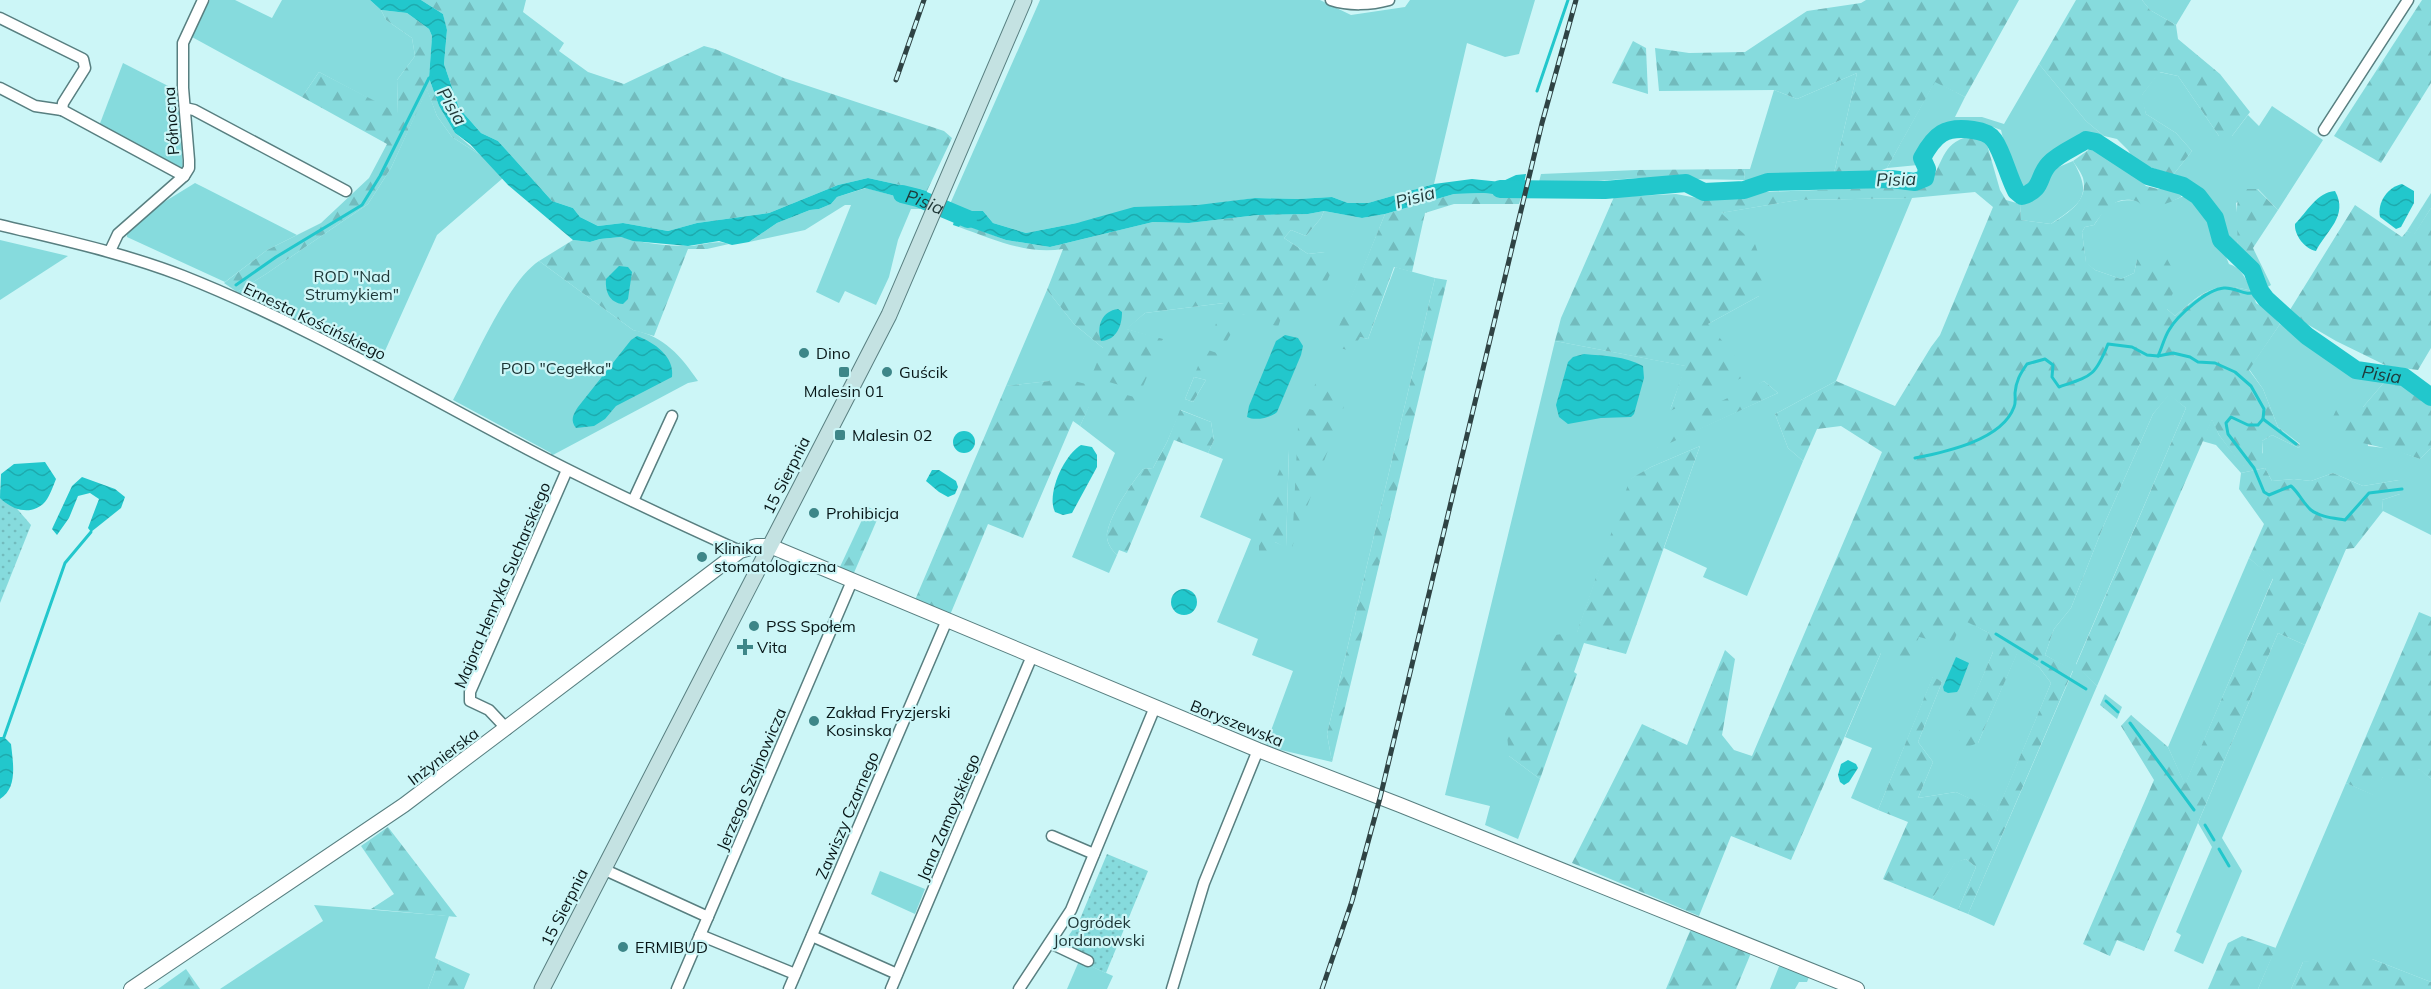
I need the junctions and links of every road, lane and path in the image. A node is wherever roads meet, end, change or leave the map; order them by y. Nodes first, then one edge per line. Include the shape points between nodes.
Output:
1 (203, 0) edge
2 (1024, 0) edge
3 (1331, 0) edge
4 (1389, 0) edge
5 (2408, 0) edge
6 (0, 18) edge
7 (0, 88) edge
8 (185, 108) junction
9 (62, 110) junction
10 (2324, 130) dead end
11 (184, 176) junction
12 (346, 191) dead end
13 (0, 225) edge
14 (110, 251) junction
15 (672, 416) dead end
16 (567, 470) junction
17 (633, 501) junction
18 (770, 546) junction
19 (740, 551) junction
20 (852, 581) junction
21 (947, 620) junction
22 (1032, 656) junction
23 (1155, 707) junction
24 (507, 729) junction
25 (1258, 750) junction
26 (1052, 836) dead end
27 (1094, 854) junction
28 (603, 869) junction
29 (708, 917) junction
30 (700, 935) junction
31 (812, 936) junction
32 (1050, 943) junction
33 (1088, 961) dead end
34 (795, 974) junction
35 (897, 974) junction
36 (131, 989) edge
37 (542, 989) edge
38 (677, 989) edge
39 (789, 989) edge
40 (891, 989) edge
41 (1019, 989) edge
42 (1173, 989) edge
43 (1857, 989) edge

1 - 8 street, Północna via 183,43
2 - 18 main road, 15 Sierpnia via 889,315
3 - 4 street via 1357,4
5 - 10 street
6 - 9 street via 83,59 85,68
7 - 9 street, Północna via 35,106
8 - 11 street, Północna via 189,168
8 - 12 street
9 - 11 street, Północna
11 - 14 street via 118,234
13 - 14 street, Ernesta Kościńskiego
14 - 16 street, Ernesta Kościńskiego via 250,305
15 - 17 street
16 - 17 street, Ernesta Kościńskiego
16 - 24 street, Majora Henryka Sucharskiego via 468,696
17 - 19 street, Ernesta Kościńskiego
18 - 19 street, Inżynierska
18 - 20 street, Boryszewska
18 - 28 main road, 15 Sierpnia
19 - 24 street, Inżynierska
20 - 21 street, Boryszewska
20 - 29 street, Jerzego Szajnowicza
21 - 22 street, Boryszewska
21 - 31 street, Zawiszy Czarnego
22 - 23 street, Boryszewska
22 - 35 street, Jana Zamoyskiego
23 - 25 street, Boryszewska
23 - 27 street
24 - 36 street, Inżynierska via 404,805
25 - 42 street via 1204,883
25 - 43 street, Boryszewska
26 - 27 street
27 - 32 street via 1071,910
28 - 29 street
28 - 37 main road, 15 Sierpnia
29 - 30 street, Jerzego Szajnowicza
30 - 34 street
30 - 38 street, Jerzego Szajnowicza
31 - 34 street, Zawiszy Czarnego
31 - 35 street
32 - 33 street
32 - 41 street
34 - 39 street, Zawiszy Czarnego
35 - 40 street, Jana Zamoyskiego

